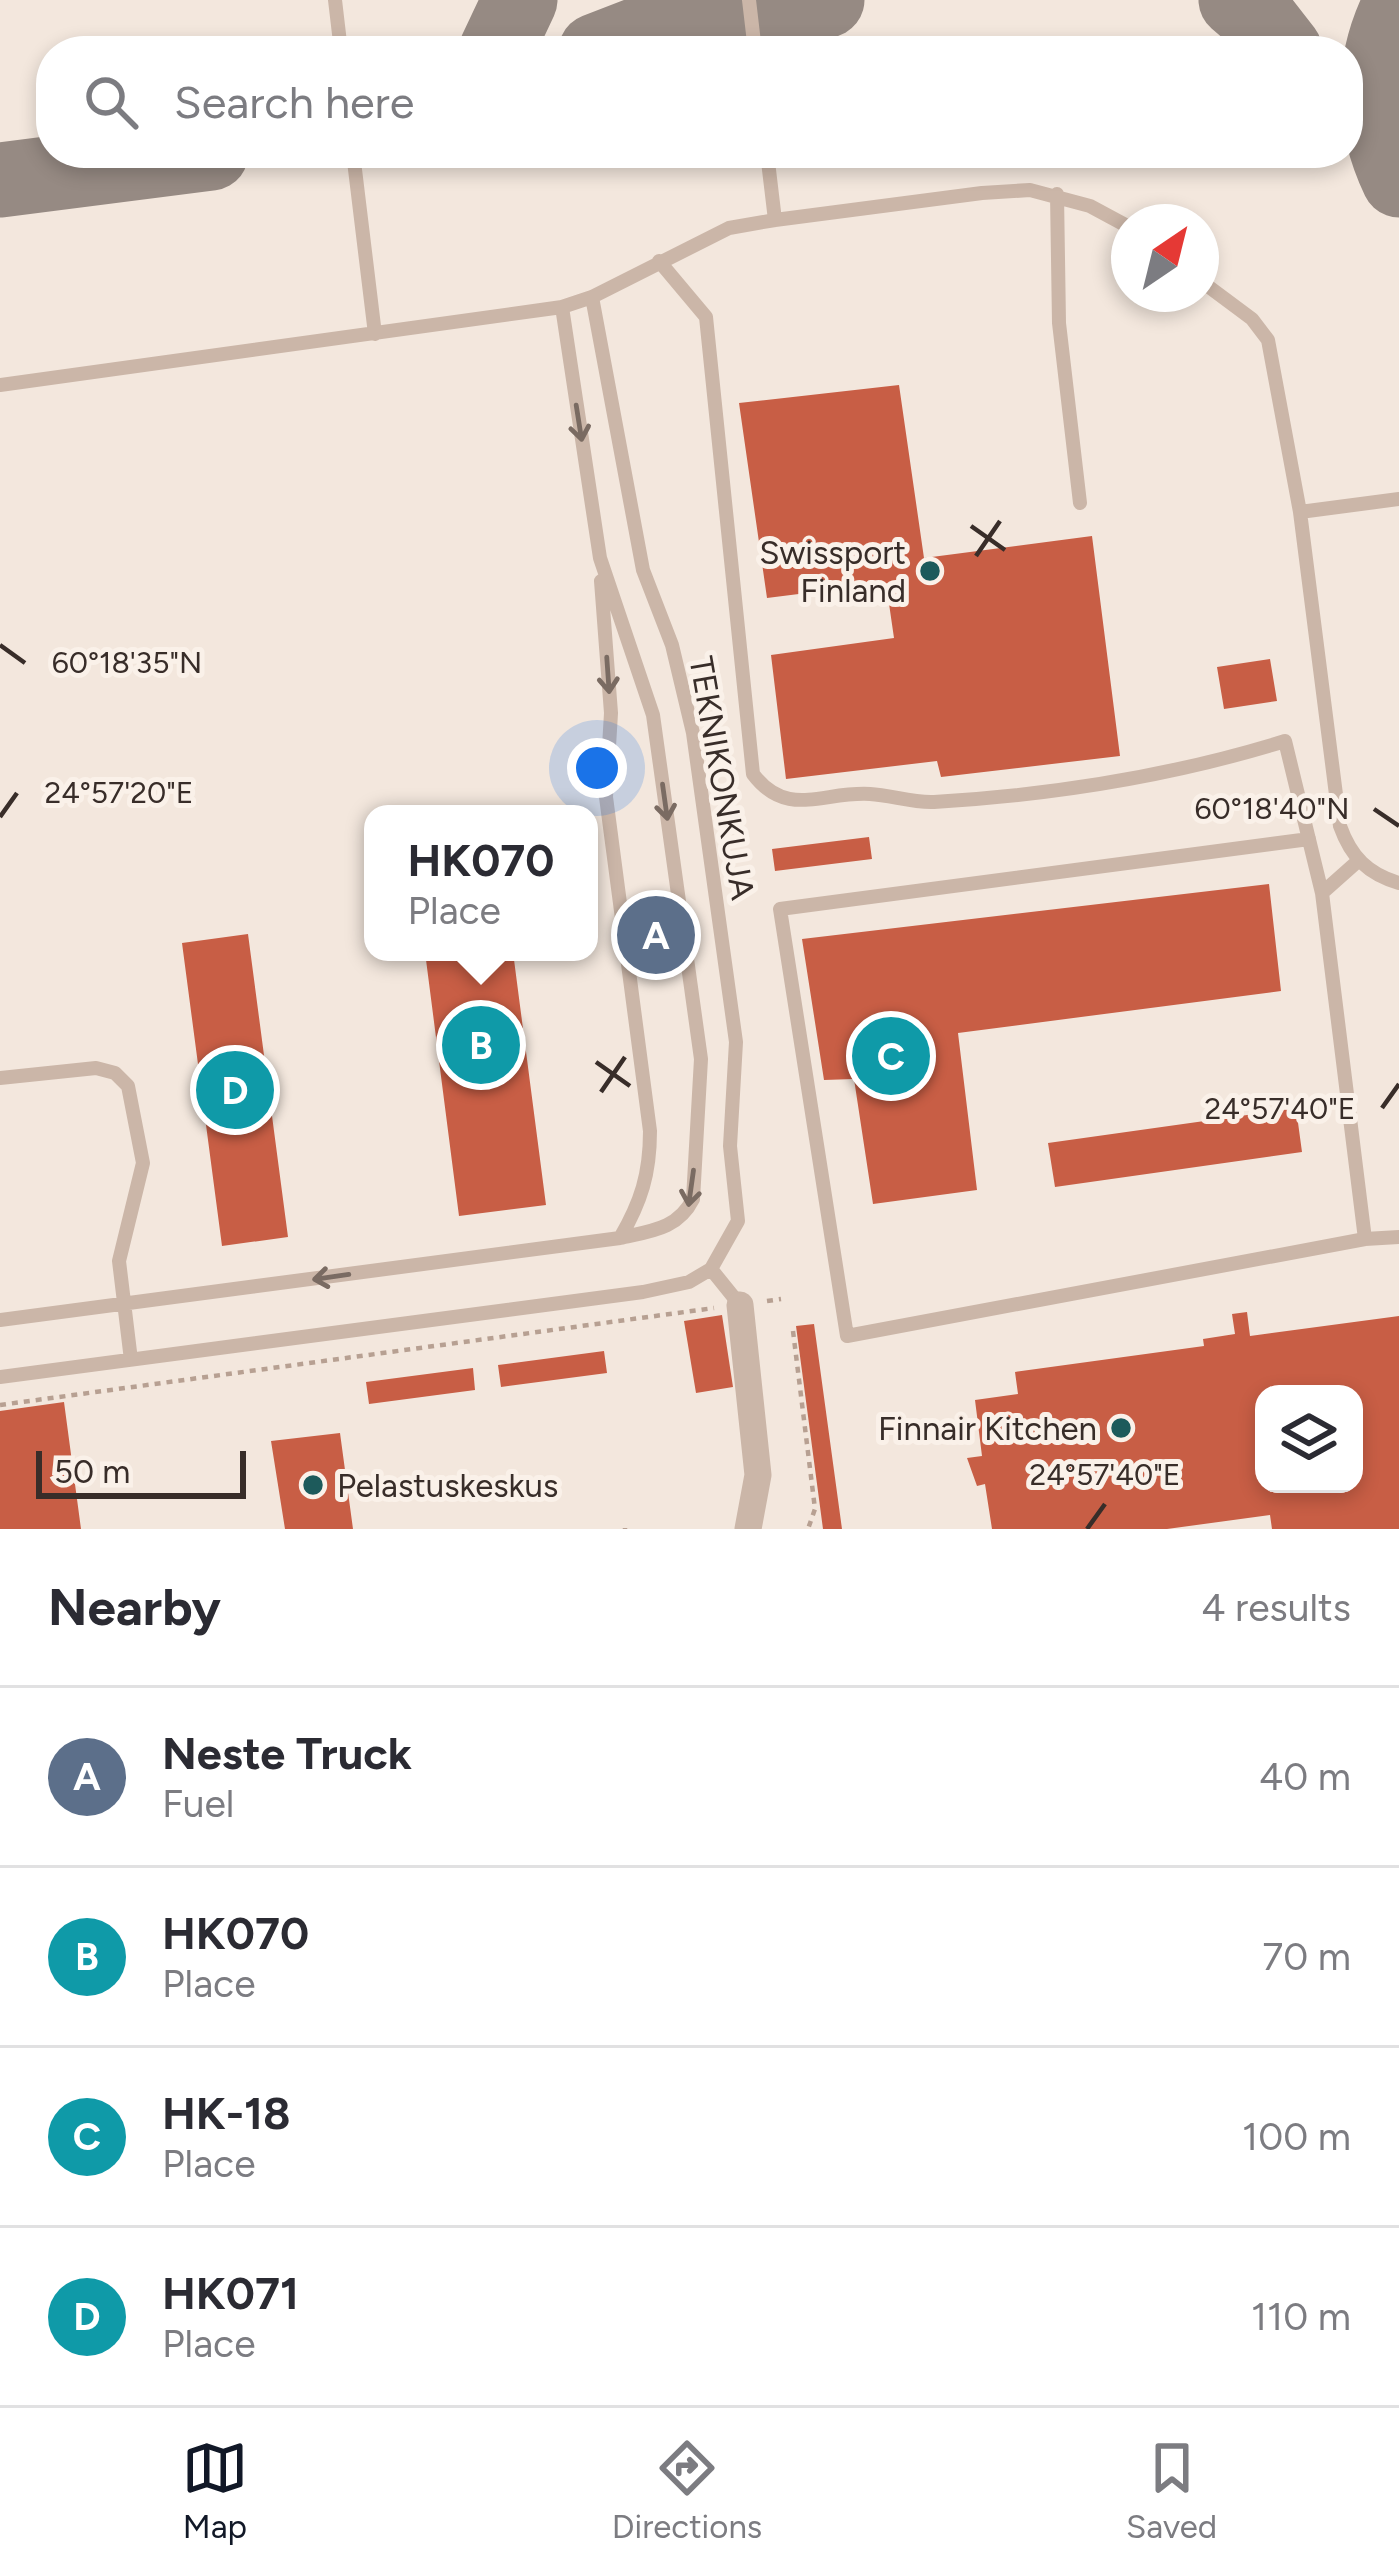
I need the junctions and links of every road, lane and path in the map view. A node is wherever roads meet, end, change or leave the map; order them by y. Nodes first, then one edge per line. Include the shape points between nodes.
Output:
1 (334, 0) edge
2 (749, 0) edge
3 (338, 36) edge
4 (753, 36) edge
5 (354, 168) edge
6 (768, 168) edge
7 (1057, 194) junction
8 (1111, 217) edge
9 (775, 220) junction
10 (659, 261) junction
11 (1219, 294) edge
12 (592, 297) junction
13 (562, 307) junction
14 (375, 334) junction
15 (0, 385) edge
16 (1399, 499) edge
17 (1080, 503) dead end
18 (1300, 512) junction
19 (600, 558) junction
20 (1309, 839) junction
21 (1358, 861) junction
22 (1399, 883) edge
23 (1322, 892) junction
24 (0, 1078) edge
25 (1399, 1237) edge
26 (620, 1238) junction
27 (1365, 1239) junction
28 (711, 1269) junction
29 (781, 1299) dead end
30 (124, 1304) junction
31 (740, 1305) junction
32 (0, 1320) edge
33 (793, 1331) dead end
34 (130, 1360) junction
35 (0, 1377) edge
36 (0, 1405) edge
37 (748, 1529) edge
38 (808, 1529) edge

1 - 3 lane
2 - 4 lane
5 - 14 lane
6 - 9 lane
7 - 8 lane
7 - 9 lane via 982,193
7 - 17 lane via 1059,323
9 - 10 lane via 729,228
10 - 12 lane
10 - 20 lane via 706,317 753,774 767,794 929,802 1120,780 1285,741
11 - 18 lane via 1268,340
12 - 13 lane
12 - 28 lane, TEKNIKONKUJA via 643,570 672,645 692,734 736,1042 730,1146 738,1221
13 - 14 lane
13 -> 19 lane
14 - 15 lane
16 - 18 lane
18 - 21 lane via 1340,826
19 -> 26 lane via 611,712 606,797 650,1131 641,1202
19 -> 26 lane via 652,715 700,1059 693,1199 669,1227
20 - 23 lane
20 - 27 lane via 780,910 848,1336
21 - 22 lane
21 - 23 lane
23 - 27 lane
24 - 30 lane via 102,1068 128,1086 143,1163 119,1262
25 - 27 lane
26 -> 30 lane
28 - 31 lane
28 - 34 lane via 643,1292
29 - 31 path
30 - 32 lane
30 - 34 lane
31 - 36 path
31 - 37 street via 758,1475
33 - 38 path via 815,1509
34 - 35 lane

